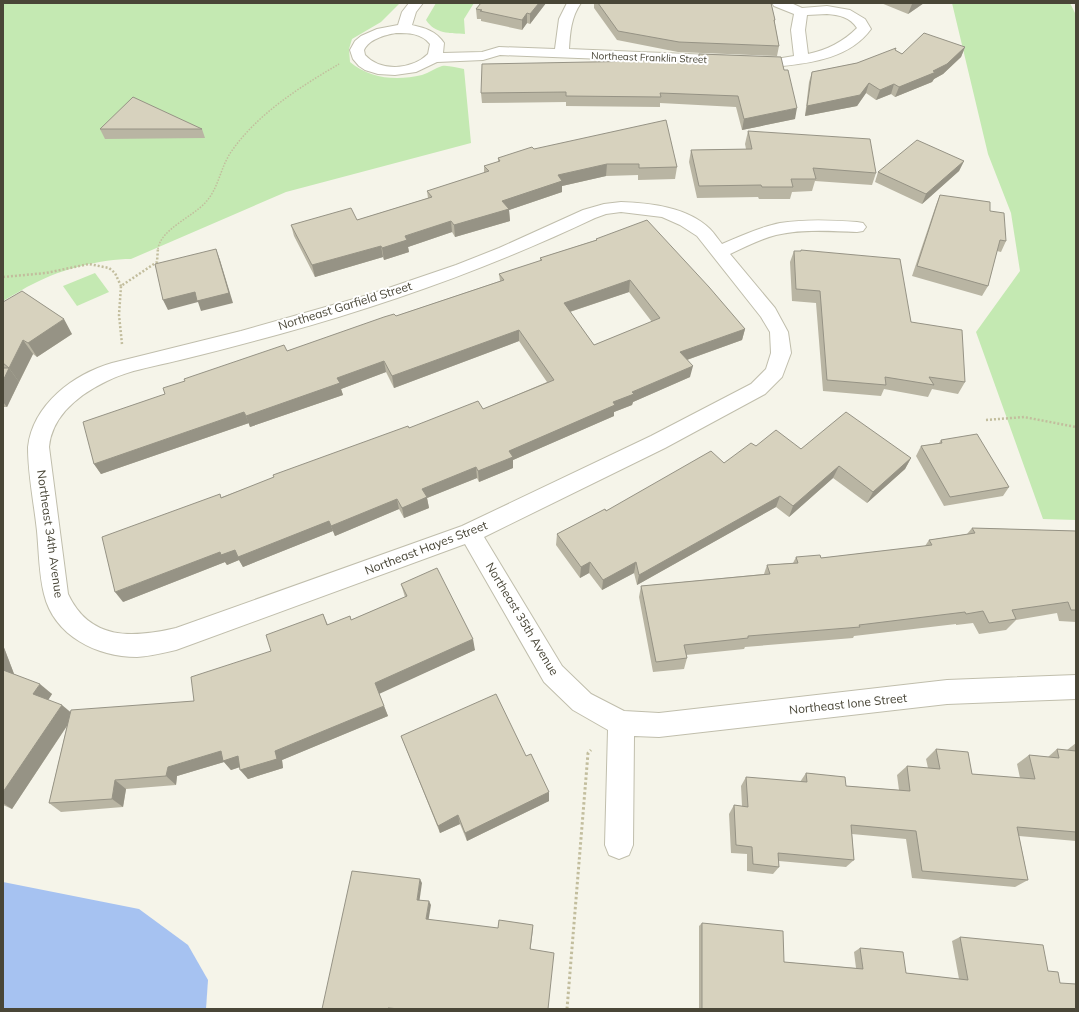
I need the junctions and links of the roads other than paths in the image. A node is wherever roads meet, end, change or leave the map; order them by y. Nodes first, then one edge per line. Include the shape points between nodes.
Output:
1 (416, 3) edge
2 (574, 3) edge
3 (779, 3) edge
4 (801, 12) junction
5 (404, 29) junction
6 (434, 39) junction
7 (453, 42) dead end
8 (473, 43) dead end
9 (499, 51) junction
10 (562, 53) junction
11 (433, 58) junction
12 (802, 60) junction
13 (857, 227) dead end
14 (718, 252) junction
15 (781, 353) joint
16 (55, 409) joint
17 (470, 533) junction
18 (103, 641) joint
19 (1076, 687) edge
20 (621, 723) junction
21 (619, 844) dead end

1 - 5 street via 409,12
2 - 10 street via 567,13
3 - 4 street
4 - 12 street via 798,24
4 - 12 street, Northeast Franklin Street via 843,12 858,19 864,29 859,36 834,52
5 - 6 street via 418,30
5 - 11 street via 381,31 369,36 360,44 358,56 370,66 392,71 415,68
6 - 7 street
6 - 11 street via 438,48
8 - 9 street, Northeast Franklin Street via 486,44
9 - 10 street, Northeast Franklin Street
9 - 11 street, Northeast Franklin Street via 483,56
10 - 12 street, Northeast Franklin Street via 782,62
13 - 14 street via 811,226 778,230
14 - 15 street, Northeast Garfield Street via 768,313 779,332
14 - 16 street, Northeast Garfield Street via 703,232 666,212 638,208 610,209 589,214 482,261 344,309 98,376 81,385
15 - 17 street, Northeast Hayes Street via 775,372 758,389 658,442
16 - 18 street, Northeast 34th Avenue via 44,426 39,445 56,595 63,611 74,625
17 - 18 street, Northeast Hayes Street via 176,639 149,645 128,646
17 - 20 street, Northeast 35th Avenue via 553,674 582,702
19 - 20 street, Northeast Ione Street via 947,692 659,725
20 - 21 street

